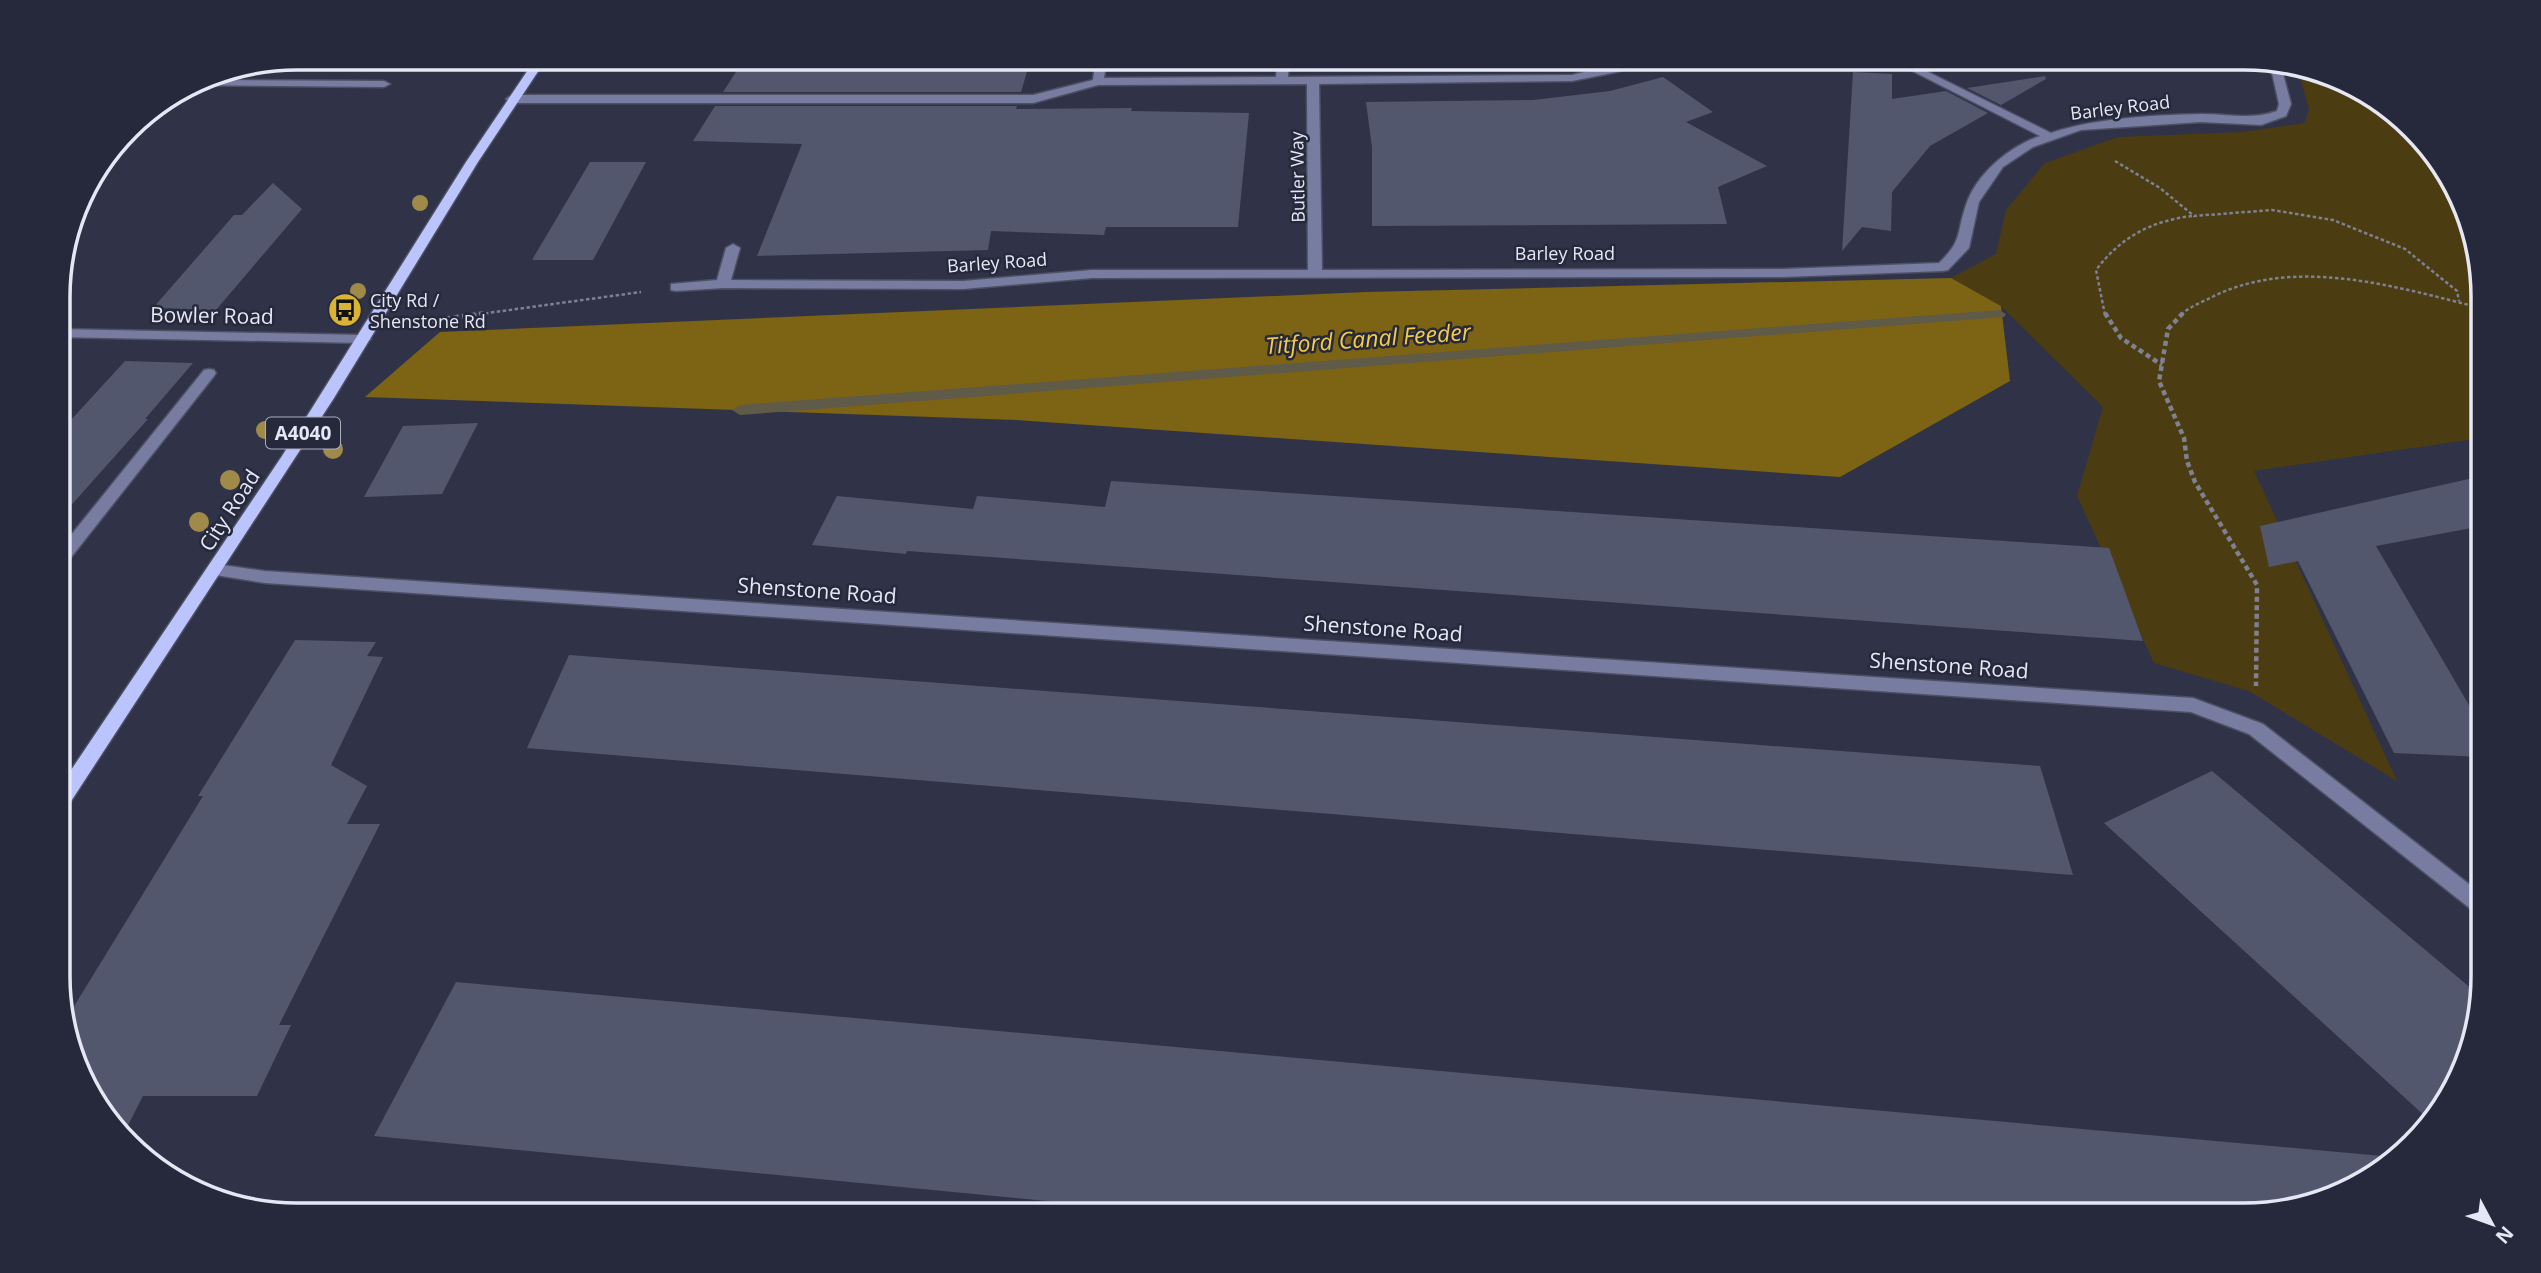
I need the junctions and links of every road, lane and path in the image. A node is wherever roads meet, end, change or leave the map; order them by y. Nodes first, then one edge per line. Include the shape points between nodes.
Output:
1 (533, 70) edge
2 (1100, 70) edge
3 (1282, 70) edge
4 (1616, 70) edge
5 (1916, 70) edge
6 (2277, 72) edge
7 (1098, 82) junction
8 (1282, 82) junction
9 (1313, 82) junction
10 (221, 83) edge
11 (384, 84) dead end
12 (512, 99) junction
13 (2050, 137) junction
14 (2194, 216) junction
15 (733, 248) dead end
16 (1315, 272) junction
17 (723, 284) junction
18 (676, 287) joint
19 (2459, 301) junction
20 (2471, 305) edge
21 (70, 333) edge
22 (367, 334) junction
23 (2162, 365) junction
24 (209, 373) dead end
25 (70, 547) edge
26 (215, 570) junction
27 (2256, 729) junction
28 (70, 789) edge
29 (2471, 898) edge

1 - 12 main road, City Road / A4040
2 - 7 street
3 - 8 street
4 - 9 street via 1572,78
5 - 13 street
6 - 13 street, Barley Road via 2285,104 2282,113 2261,121 2201,118 2120,123 2080,127
7 - 8 street
7 - 12 street via 1033,99
8 - 9 street
9 - 16 street, Butler Way
10 - 11 street
12 - 22 main road, City Road / A4040
13 - 14 path via 2075,145 2086,143 2160,188
13 - 16 street, Barley Road via 2029,144 1999,164 1973,202 1962,248 1943,267 1783,273
14 - 19 path via 2272,210 2333,220 2405,249 2457,291
14 - 23 path via 2154,222 2110,250 2096,270 2108,326 2130,348
15 - 17 street
16 - 17 street, Barley Road via 1092,274 963,285
17 - 18 street, Barley Road
18 - 22 path
19 - 20 path
19 - 23 path via 2372,281 2306,278 2256,283 2227,290 2186,310 2168,329
21 - 22 street, Bowler Road
22 - 26 main road, City Road / A4040
23 - 27 path via 2159,381 2184,438 2195,482 2257,585
24 - 25 street
26 - 27 street, Shenstone Road via 278,578 2193,705
26 - 28 main road, City Road / A4040
27 - 29 street, Shenstone Road

